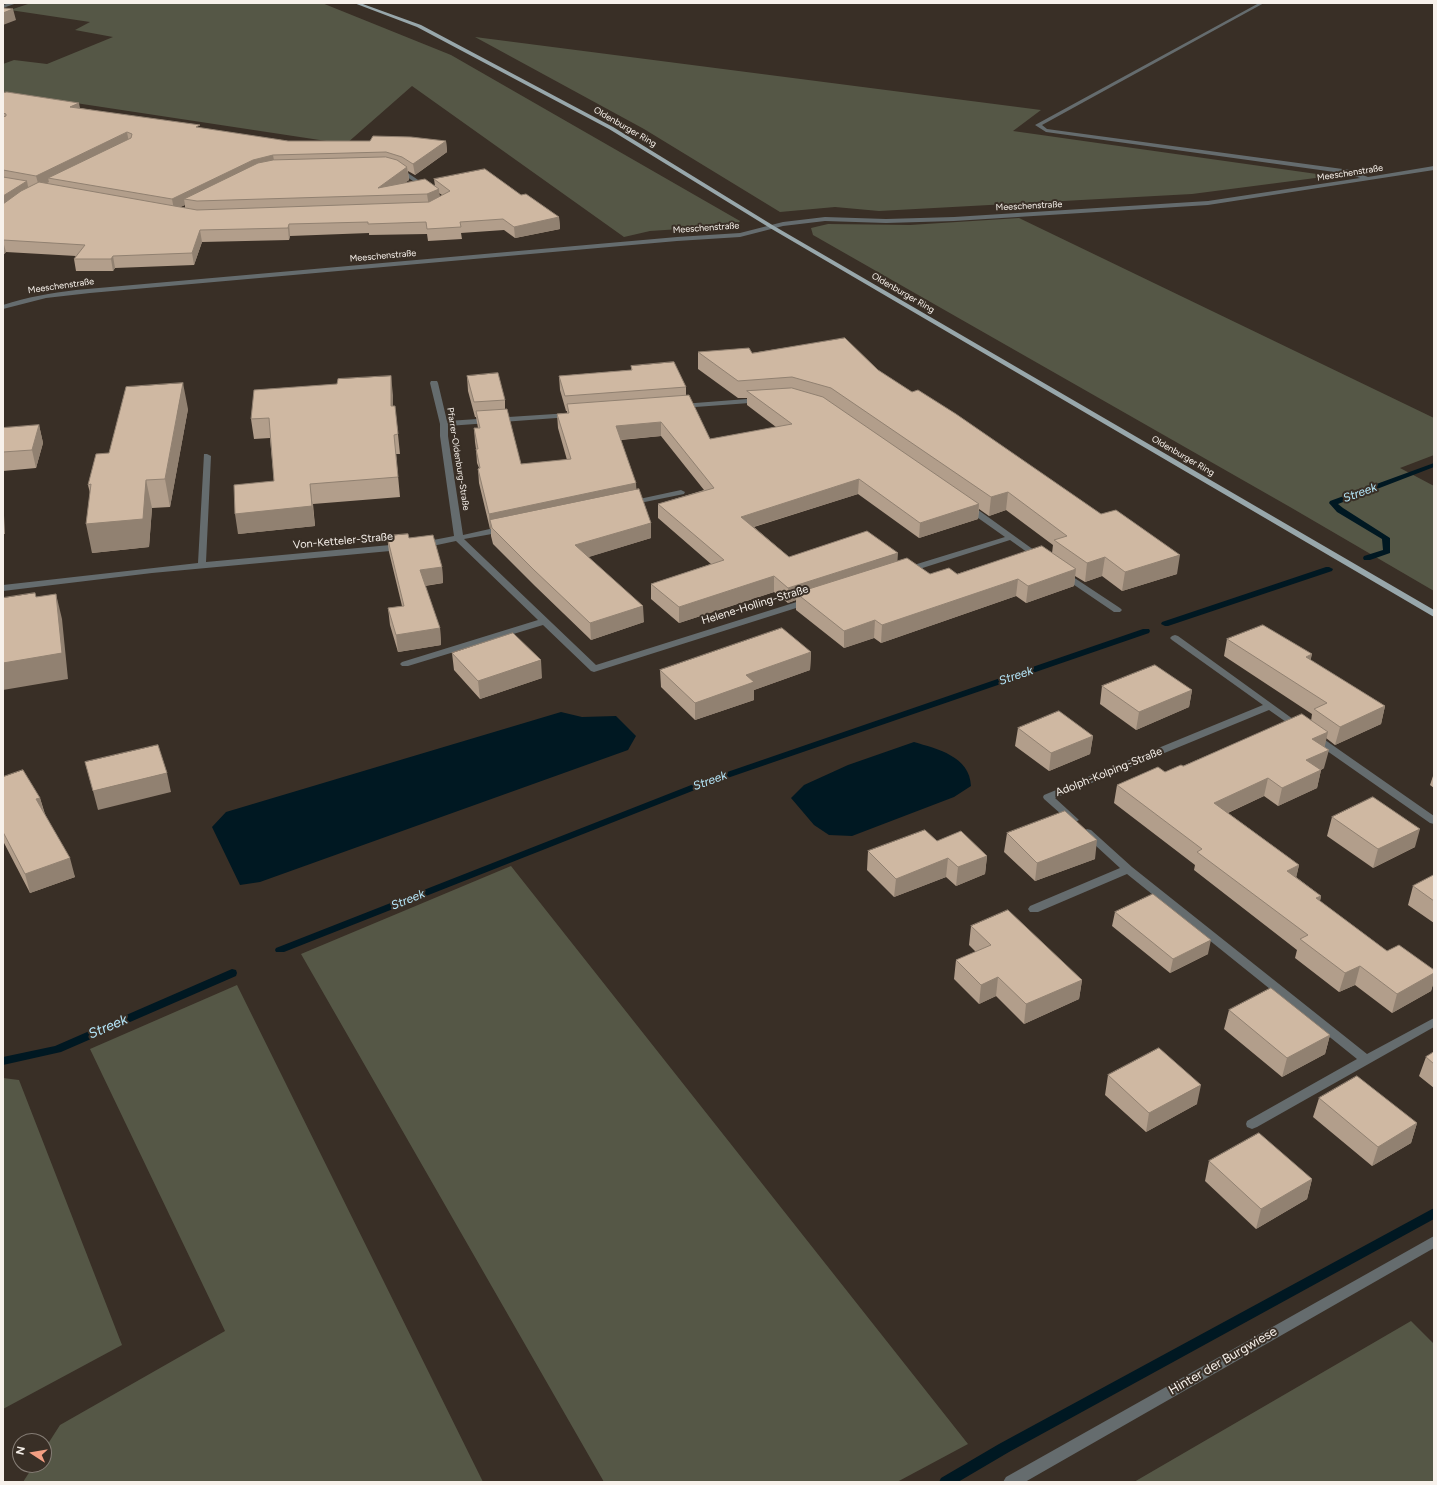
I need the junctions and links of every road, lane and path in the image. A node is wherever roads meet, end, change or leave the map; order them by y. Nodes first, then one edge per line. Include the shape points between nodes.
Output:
1 (15, 3) edge
2 (356, 3) edge
3 (1262, 3) edge
4 (3, 8) edge
5 (387, 166) edge
6 (1434, 168) edge
7 (1367, 179) junction
8 (436, 194) edge
9 (772, 227) junction
10 (3, 306) edge
11 (434, 383) dead end
12 (768, 400) edge
13 (673, 407) edge
14 (578, 414) edge
15 (444, 424) junction
16 (207, 456) dead end
17 (681, 492) dead end
18 (960, 502) edge
19 (620, 505) edge
20 (513, 527) edge
21 (1012, 537) junction
22 (459, 539) junction
23 (202, 565) junction
24 (898, 573) edge
25 (3, 588) edge
26 (814, 599) edge
27 (1117, 610) dead end
28 (1434, 614) edge
29 (545, 620) junction
30 (1175, 638) dead end
31 (405, 664) dead end
32 (1270, 706) junction
33 (1434, 821) edge
34 (1128, 869) junction
35 (1034, 909) dead end
36 (1434, 1022) edge
37 (1366, 1060) junction
38 (1252, 1124) dead end
39 (1434, 1241) edge
40 (1011, 1482) edge

1 - 4 street
2 - 9 main road, Oldenburger Ring via 425,29 611,128
3 - 7 street via 1038,125 1046,130 1350,172
5 - 8 street via 401,170
6 - 7 street, Meeschenstraße
7 - 9 street, Meeschenstraße via 1208,203 954,219 825,219
9 - 10 street, Meeschenstraße via 719,237 67,293
9 - 28 main road, Oldenburger Ring
11 - 15 street, Pfarrer-Oldenburg-Straße
12 - 13 street
14 - 15 street
15 - 22 street, Pfarrer-Oldenburg-Straße
16 - 23 street
17 - 19 street
18 - 21 street
20 - 22 street, Von-Ketteler-Straße
21 - 24 street
21 - 27 street
22 - 23 street, Von-Ketteler-Straße via 420,545
22 - 29 street, Helene-Holling-Straße
23 - 25 street, Von-Ketteler-Straße
26 - 29 street, Helene-Holling-Straße via 594,669
29 - 31 street
30 - 32 street
32 - 33 street
32 - 34 street, Adolph-Kolping-Straße via 1048,797
34 - 35 street
34 - 37 street, Adolph-Kolping-Straße
36 - 37 street
37 - 38 street
39 - 40 street, Hinter der Burgwiese

